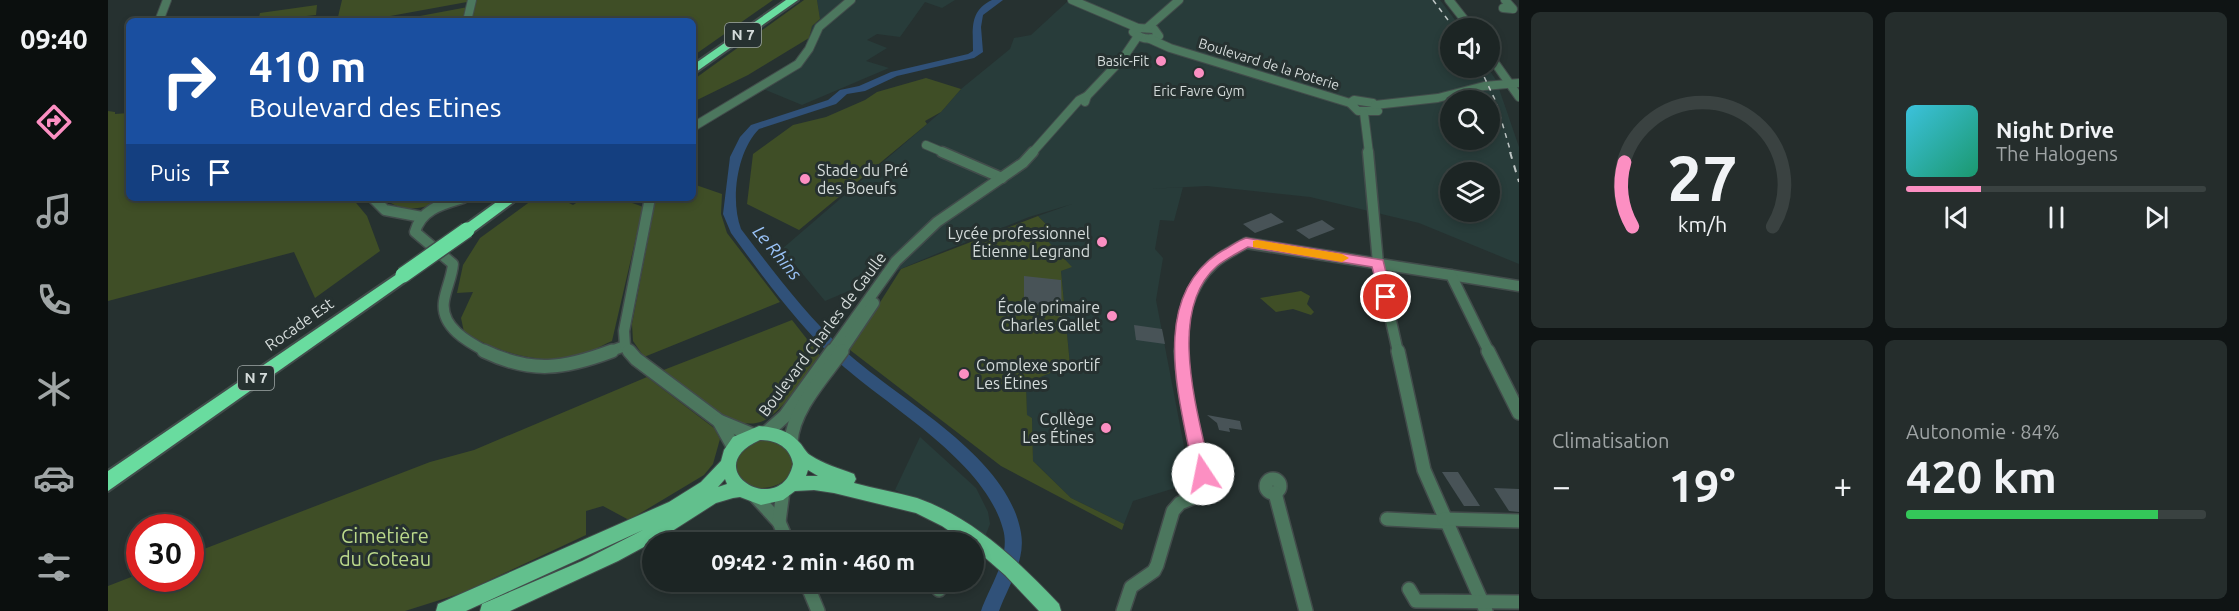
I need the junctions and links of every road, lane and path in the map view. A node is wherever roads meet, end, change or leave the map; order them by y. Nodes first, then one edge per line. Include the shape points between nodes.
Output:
1 (167, 0) edge
2 (472, 0) edge
3 (784, 0) edge
4 (793, 0) edge
5 (851, 0) edge
6 (1072, 0) edge
7 (1179, 0) edge
8 (1449, 0) edge
9 (1505, 0) edge
10 (1503, 8) dead end
11 (1167, 13) junction
12 (160, 18) edge
13 (468, 18) edge
14 (1463, 18) edge
15 (1147, 27) junction
16 (1136, 32) junction
17 (1153, 37) junction
18 (1123, 58) junction
19 (696, 61) edge
20 (696, 68) edge
21 (1500, 71) edge
22 (1508, 83) junction
23 (1519, 83) edge
24 (1519, 97) edge
25 (1350, 103) junction
26 (1375, 105) junction
27 (1364, 113) junction
28 (696, 125) edge
29 (926, 145) dead end
30 (1002, 178) junction
31 (376, 201) edge
32 (454, 201) edge
33 (495, 201) edge
34 (507, 201) edge
35 (649, 201) edge
36 (422, 217) junction
37 (463, 228) junction
38 (1378, 263) junction
39 (399, 272) junction
40 (1451, 275) junction
41 (1519, 285) edge
42 (625, 346) junction
43 (823, 371) junction
44 (1519, 413) edge
45 (719, 421) junction
46 (759, 434) junction
47 (792, 442) junction
48 (730, 456) junction
49 (801, 458) junction
50 (108, 470) edge
51 (108, 482) edge
52 (788, 488) junction
53 (748, 493) junction
54 (1275, 493) dead end
55 (891, 498) junction
56 (1387, 519) dead end
57 (1444, 520) junction
58 (1519, 521) edge
59 (779, 522) junction
60 (783, 532) edge
61 (961, 532) edge
62 (984, 550) edge
63 (1409, 589) dead end
64 (810, 592) edge
65 (1519, 602) edge
66 (1484, 606) edge
67 (445, 611) edge
68 (489, 611) edge
69 (818, 611) edge
70 (1052, 611) edge
71 (1123, 611) edge
72 (1306, 611) edge

1 - 12 street
2 - 13 street
3 - 19 highway, N 7
4 - 20 highway, N 7
5 - 28 street via 819,27 798,64
6 - 16 street
7 - 11 street, Boulevard Charles de Gaulle
8 - 14 street
9 - 10 street via 1513,9
11 - 15 street, Boulevard Charles de Gaulle
11 - 17 street, Boulevard Charles de Gaulle
15 - 16 street
15 - 17 street
16 - 17 street
16 - 18 street, Boulevard Charles de Gaulle
17 - 18 street, Boulevard Charles de Gaulle
17 - 25 street, Boulevard de la Poterie via 1181,51
18 - 30 street, Boulevard Charles de Gaulle via 1073,114
21 - 22 street
22 - 23 street
22 - 24 street
22 - 26 street via 1438,98
25 - 26 street via 1362,100
25 - 27 street
26 - 27 street via 1378,111
27 - 38 street
29 - 30 street
30 - 43 street, Boulevard Charles de Gaulle via 924,232
31 - 36 street via 385,210
32 - 36 street
33 - 37 highway, Rocade Est / N 7
34 - 37 highway, Rocade Est / N 7
35 - 42 street via 624,331
36 - 42 street via 415,232 421,241 453,264 444,315 462,338 513,362 544,368 576,364
37 - 39 highway, Rocade Est / N 7, bridge
38 - 40 street
38 - 57 street via 1424,470
38 - 71 street via 1246,243 1212,263 1198,278 1180,329 1204,493 1182,502 1173,511 1154,571 1131,587
39 - 50 highway, Rocade Est / N 7
39 - 51 highway, Rocade Est / N 7
40 - 41 street
40 - 44 street
42 - 45 street via 636,359
43 - 46 street, Boulevard Charles de Gaulle via 785,416
43 - 47 street, Boulevard Charles de Gaulle via 795,422
45 - 46 street
45 - 48 street
46 - 47 main road via 780,435
46 - 48 main road
47 - 49 main road
48 - 53 main road via 729,474
48 - 67 main road via 707,487 675,507
49 - 52 main road via 800,471
49 - 55 main road
52 - 53 main road via 769,496
52 - 55 main road via 828,482
52 - 59 street via 779,504
53 - 59 street
53 - 68 main road via 732,489 714,495 627,549
54 - 72 street
55 - 61 main road via 931,511
56 - 57 street
57 - 58 street
57 - 66 street
59 - 60 street
62 - 70 main road
63 - 66 street via 1416,601
64 - 69 street
65 - 66 street

